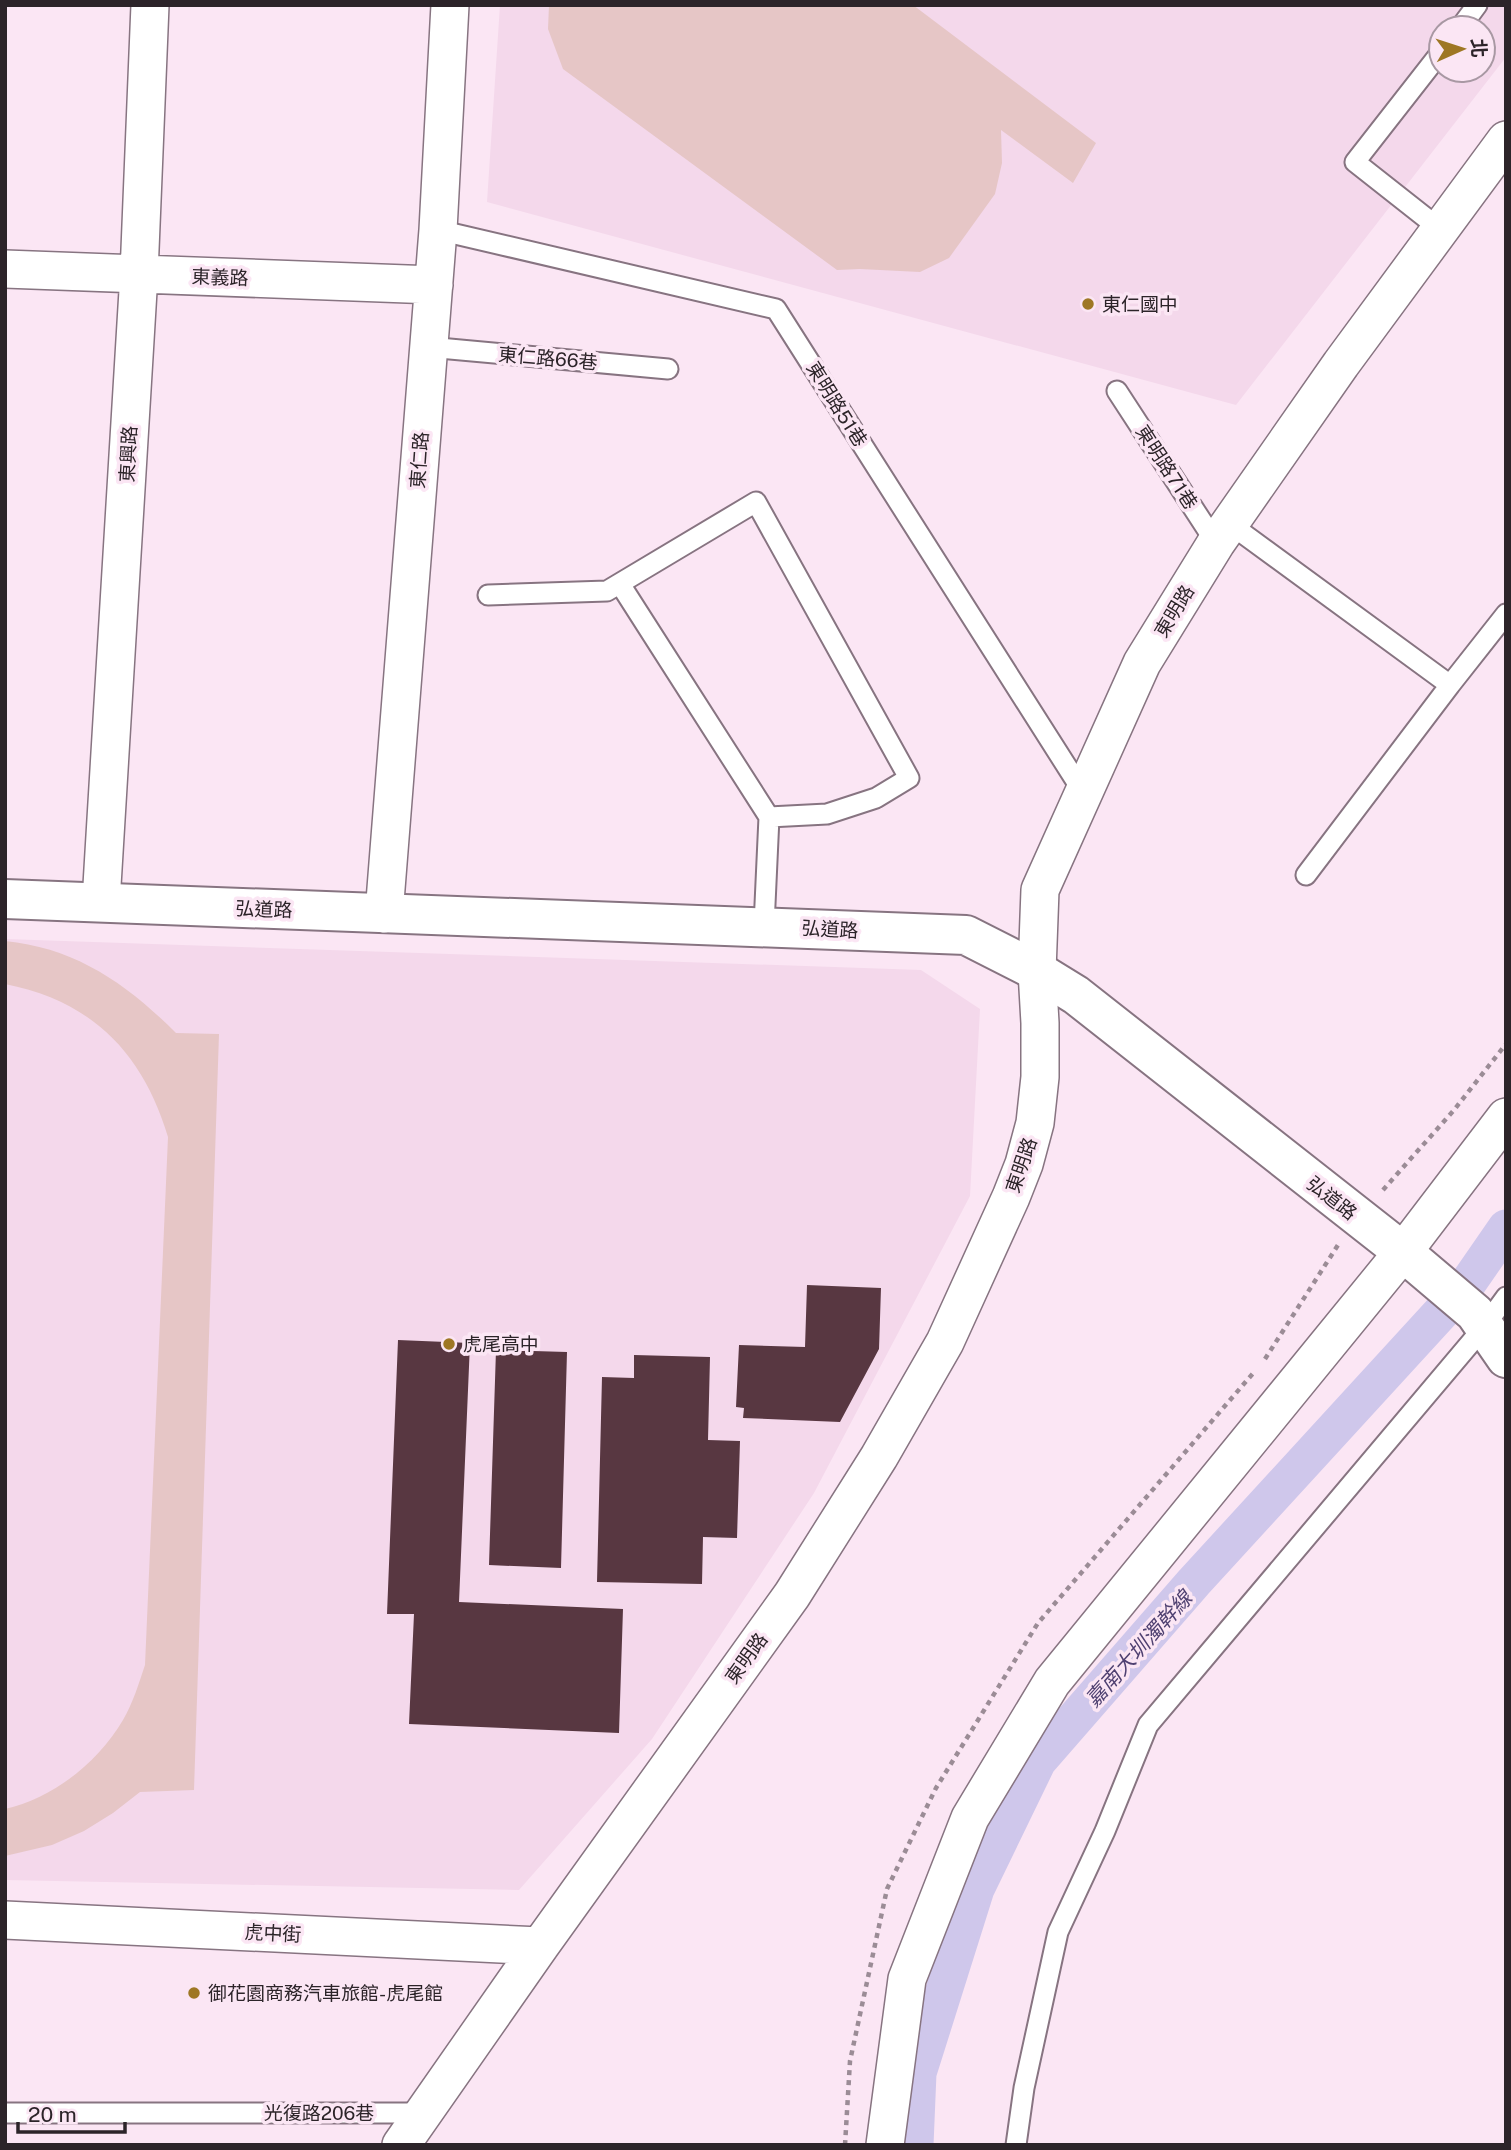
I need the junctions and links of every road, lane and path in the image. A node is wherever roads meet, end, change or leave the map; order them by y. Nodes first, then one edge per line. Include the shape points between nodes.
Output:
1 (150, 5) edge
2 (450, 5) edge
3 (1427, 70) edge
4 (1506, 140) edge
5 (1440, 229) junction
6 (438, 230) junction
7 (5, 269) edge
8 (139, 274) junction
9 (434, 285) junction
10 (428, 347) junction
11 (668, 369) dead end
12 (1117, 391) dead end
13 (1223, 533) junction
14 (620, 584) junction
15 (488, 594) dead end
16 (1506, 614) edge
17 (1450, 685) junction
18 (1083, 792) junction
19 (769, 817) junction
20 (1306, 875) dead end
21 (5, 899) edge
22 (101, 902) junction
23 (384, 914) junction
24 (764, 926) junction
25 (1037, 971) junction
26 (1506, 1117) edge
27 (1415, 1263) junction
28 (1488, 1312) edge
29 (1506, 1358) edge
30 (5, 1920) edge
31 (540, 1946) junction
32 (5, 2113) edge
33 (422, 2113) junction
34 (401, 2145) edge
35 (885, 2145) edge
36 (1016, 2145) edge

1 - 8 street, 東興路
2 - 6 street, 東仁路
3 - 5 lane via 1355,162
4 - 5 street, 東明路
5 - 13 street, 東明路
6 - 9 street, 東仁路
6 - 18 lane, 東明路51巷 via 776,309
7 - 8 street, 東義路
8 - 9 street, 東義路
8 - 22 street, 東興路
9 - 10 street, 東仁路
10 - 11 lane, 東仁路66巷
10 - 23 street, 東仁路
12 - 13 lane, 東明路71巷
13 - 17 lane
13 - 18 street, 東明路 via 1142,663
14 - 15 lane via 607,591
14 - 19 lane
14 - 19 lane via 756,502 909,778 876,798 827,814
16 - 17 lane
17 - 20 lane
18 - 25 street, 東明路 via 1040,890
19 - 24 lane
21 - 22 street, 弘道路
22 - 23 street, 弘道路
23 - 24 street, 弘道路
24 - 25 street, 弘道路 via 966,935
25 - 27 street, 弘道路 via 1076,995
25 - 31 street, 東明路 via 1041,1023 1035,1123 1011,1197 945,1342 792,1595
26 - 27 street
27 - 28 street, 弘道路
27 - 35 street via 1052,1682 970,1818 907,1979
28 - 29 street, 弘道路
28 - 36 lane via 1148,1725 1058,1932
30 - 31 street, 虎中街
31 - 33 street, 東明路
32 - 33 lane, 光復路206巷
33 - 34 street, 東明路

